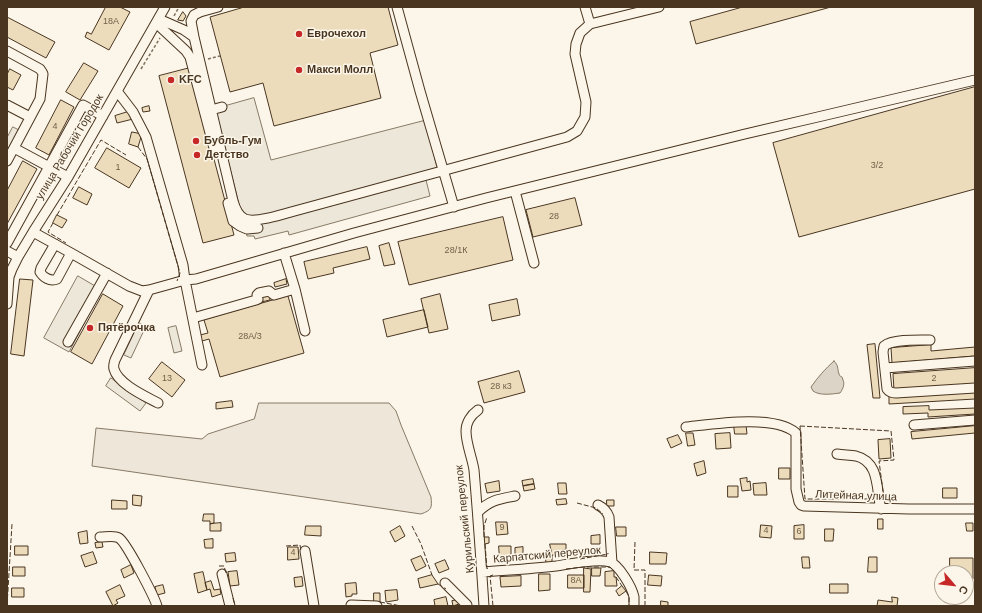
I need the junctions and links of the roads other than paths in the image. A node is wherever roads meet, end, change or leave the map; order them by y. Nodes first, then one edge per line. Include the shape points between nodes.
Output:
1 (165, 7) edge
2 (218, 7) edge
3 (397, 7) edge
4 (585, 7) edge
5 (659, 7) edge
6 (646, 9) edge
7 (158, 21) junction
8 (590, 24) junction
9 (167, 27) junction
10 (194, 37) junction
11 (7, 51) edge
12 (975, 80) edge
13 (117, 91) junction
14 (7, 104) edge
15 (222, 107) dead end
16 (211, 110) junction
17 (103, 116) junction
18 (30, 117) junction
19 (14, 148) junction
20 (7, 161) edge
21 (49, 167) junction
22 (444, 171) junction
23 (68, 178) junction
24 (515, 191) junction
25 (454, 207) junction
26 (276, 216) junction
27 (240, 226) junction
28 (258, 228) dead end
29 (32, 232) junction
30 (7, 243) edge
31 (55, 244) junction
32 (7, 251) edge
33 (71, 253) junction
34 (284, 254) junction
35 (18, 257) junction
36 (534, 263) dead end
37 (107, 273) junction
38 (185, 280) junction
39 (295, 289) junction
40 (149, 290) junction
41 (7, 304) edge
42 (193, 318) junction
43 (305, 330) dead end
44 (930, 340) dead end
45 (68, 342) dead end
46 (975, 362) edge
47 (202, 365) dead end
48 (885, 368) junction
49 (975, 388) edge
50 (158, 404) dead end
51 (478, 410) dead end
52 (975, 420) edge
53 (914, 425) dead end
54 (686, 427) dead end
55 (837, 454) dead end
56 (515, 496) dead end
57 (598, 504) dead end
58 (881, 508) junction
59 (975, 509) edge
60 (478, 512) junction
61 (100, 538) dead end
62 (305, 551) dead end
63 (612, 562) junction
64 (482, 572) junction
65 (222, 574) dead end
66 (445, 583) dead end
67 (351, 605) edge
68 (466, 605) edge
69 (484, 605) edge
70 (157, 606) edge
71 (230, 606) edge
72 (314, 606) edge
73 (377, 606) edge
74 (634, 606) edge

1 - 7 street, улица Рабочий Городок
2 - 10 street via 194,15 191,21
3 - 22 street
4 - 8 street
5 - 6 street
6 - 8 street
7 - 9 street
7 - 13 street, улица Рабочий Городок
8 - 22 street via 580,33 576,44 575,54 586,102 585,117 577,131 567,137
9 - 10 street via 184,30
9 - 27 street via 190,57 233,221
10 - 16 street
11 - 18 street via 42,72 40,99
12 - 24 street
13 - 17 street, улица Рабочий Городок
13 - 38 street via 133,112 146,137 183,265
14 - 18 street
15 - 16 street
16 - 26 street via 236,210 244,219
17 - 21 street via 83,105
17 - 23 street, улица Рабочий Городок
18 - 19 street
19 - 20 street
19 - 21 street
21 - 23 street
21 - 30 street
22 - 25 street
22 - 26 street
23 - 29 street, улица Рабочий Городок
24 - 25 street
24 - 36 street
25 - 34 street
26 - 27 street
27 - 28 street via 247,229
29 - 31 street
29 - 35 street, улица Рабочий Городок
31 - 33 street
31 - 33 street via 40,268 42,275 50,280 57,279
32 - 35 street
33 - 37 street
34 - 38 street
34 - 39 street
35 - 41 street, улица Рабочий Городок via 10,277
37 - 40 street via 135,289
37 - 45 street
38 - 40 street
38 - 42 street
39 - 42 street via 274,295 269,291 259,293 256,300
39 - 43 street
40 - 50 street via 115,360 114,368 123,382
42 - 47 street
44 - 48 street via 893,341 887,344 883,349
46 - 48 street
48 - 49 street via 887,389 891,392
51 - 60 street, Курильский переулок via 469,419 466,430
52 - 53 street
54 - 58 street, Литейная улица via 752,422 787,427 796,433 796,489 801,505
55 - 58 street via 860,458 872,467
56 - 60 street via 495,500 484,505
57 - 63 street via 605,509 609,517
58 - 59 street, Литейная улица
60 - 64 street, Курильский переулок
61 - 70 street via 120,538
62 - 72 street
63 - 64 street, Карпатский переулок via 603,560
63 - 74 street, Карпатский переулок via 631,589
64 - 69 street, Курильский переулок
65 - 71 street
66 - 68 street
67 - 73 street
68 - 69 street

